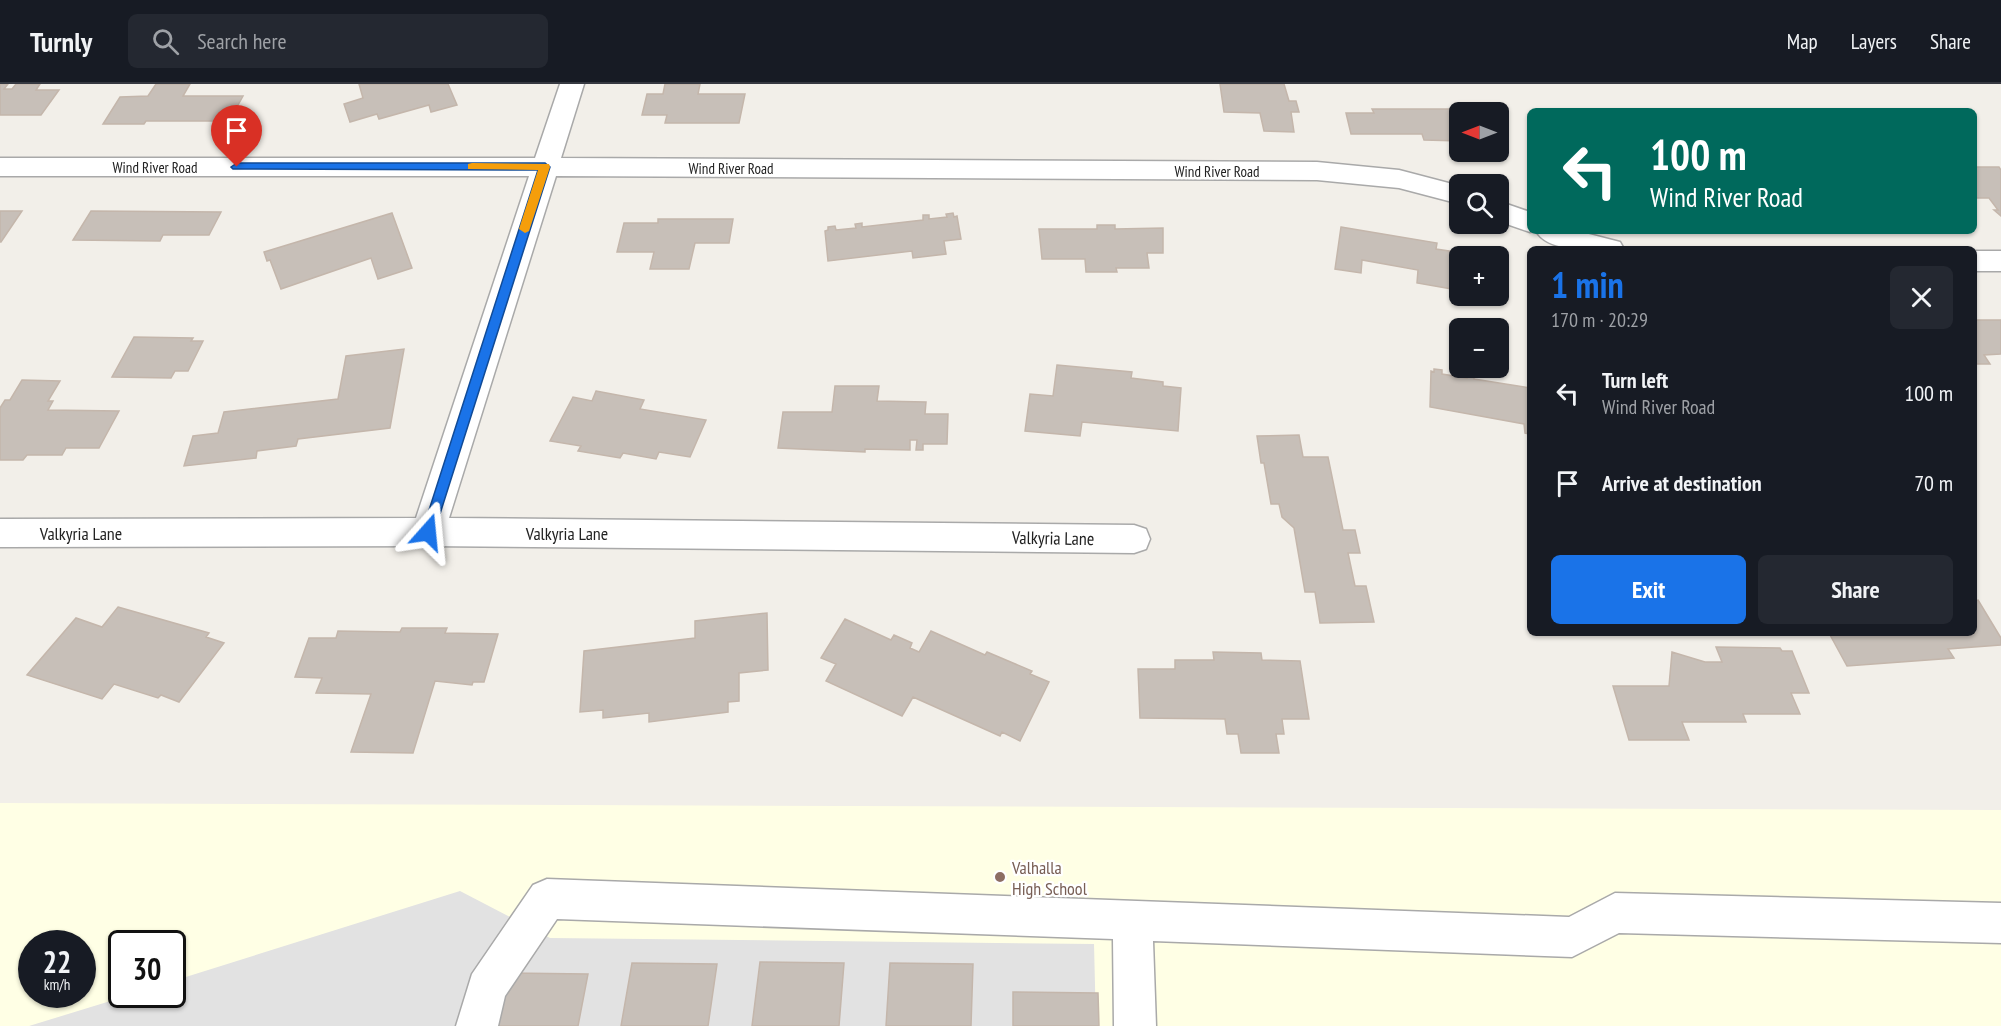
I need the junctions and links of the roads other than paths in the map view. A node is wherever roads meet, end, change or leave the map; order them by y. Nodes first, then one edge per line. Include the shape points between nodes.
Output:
1 (572, 84) edge
2 (0, 167) edge
3 (545, 167) junction
4 (1449, 192) edge
5 (1509, 214) edge
6 (1527, 222) edge
7 (1558, 234) edge
8 (1594, 246) edge
9 (1977, 261) edge
10 (2001, 261) edge
11 (428, 532) junction
12 (0, 533) edge
13 (1134, 539) dead end
14 (1132, 920) junction
15 (2001, 923) edge
16 (477, 1026) edge
17 (1135, 1026) edge

1 - 3 street
2 - 3 street, Wind River Road
3 - 4 street, Wind River Road via 1317,171 1399,179
3 - 11 street
5 - 6 street
7 - 8 street
9 - 10 street
11 - 12 street, Valkyria Lane
11 - 13 street, Valkyria Lane
14 - 15 street via 1572,937 1615,913
14 - 16 street via 547,899 486,988
14 - 17 street

